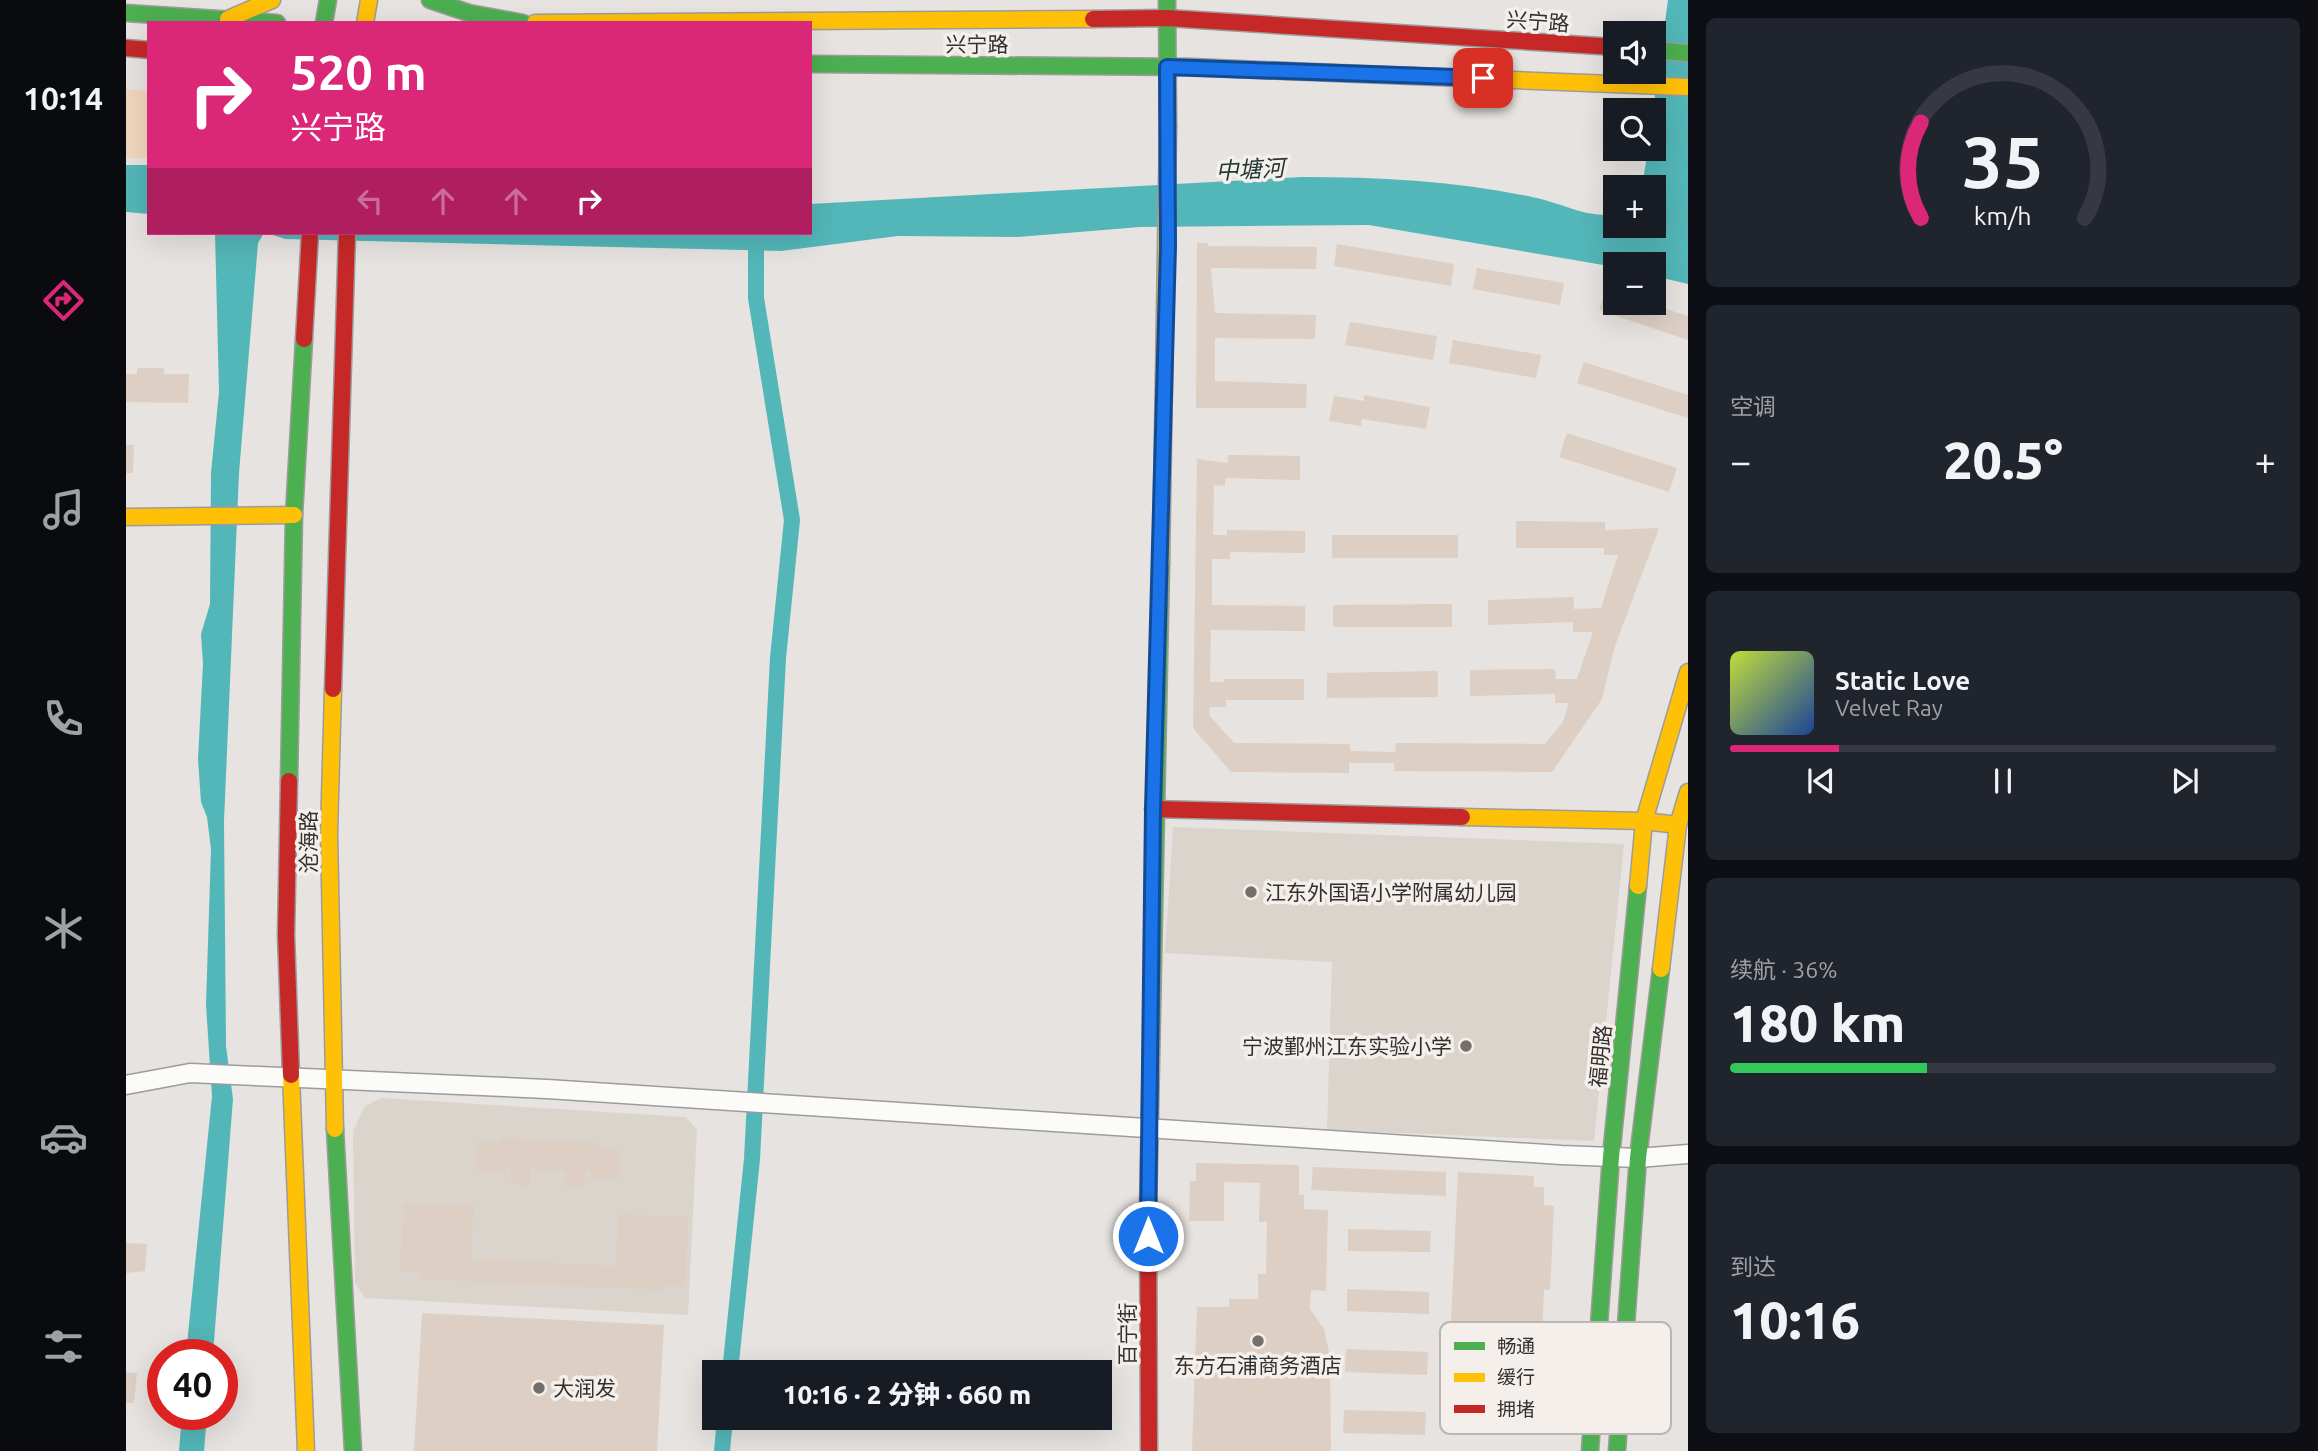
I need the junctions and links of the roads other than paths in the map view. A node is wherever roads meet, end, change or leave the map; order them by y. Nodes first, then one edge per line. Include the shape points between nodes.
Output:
1 (272, 0) edge
2 (328, 0) edge
3 (369, 0) edge
4 (430, 0) edge
5 (1167, 0) edge
6 (126, 13) edge
7 (1167, 18) junction
8 (228, 19) junction
9 (252, 21) edge
10 (324, 21) edge
11 (365, 21) edge
12 (512, 21) edge
13 (788, 21) edge
14 (1603, 46) edge
15 (126, 48) edge
16 (147, 50) edge
17 (1666, 51) edge
18 (1688, 53) edge
19 (812, 64) edge
20 (1167, 67) junction
21 (1688, 87) edge
22 (310, 235) edge
23 (347, 235) edge
24 (295, 515) junction
25 (126, 517) edge
26 (1688, 672) edge
27 (1688, 792) edge
28 (1153, 809) junction
29 (1644, 821) junction
30 (1678, 825) junction
31 (290, 1078) junction
32 (332, 1081) junction
33 (126, 1085) edge
34 (1148, 1128) junction
35 (1688, 1154) edge
36 (1611, 1157) junction
37 (1638, 1157) junction
38 (1599, 1322) edge
39 (1626, 1322) edge
40 (306, 1451) edge
41 (353, 1451) edge
42 (1149, 1451) edge

1 - 8 main road
2 - 10 main road
3 - 11 main road
4 - 12 main road
5 - 7 main road, 百宁街
6 - 8 main road
7 - 13 main road, 兴宁路
7 - 14 main road, 兴宁路
7 - 20 main road, 百宁街
8 - 9 main road
15 - 16 main road
17 - 18 main road
19 - 20 main road, 兴宁路
20 - 21 main road, 兴宁路
20 - 28 main road, 百宁街 via 1168,246
22 - 24 main road, 沧海路
23 - 32 main road, 沧海路 via 329,833
24 - 25 main road
24 - 31 main road, 沧海路 via 286,935
26 - 29 main road, 福明路
27 - 30 main road
28 - 29 main road
28 - 34 main road, 百宁街
29 - 30 main road
29 - 36 main road, 福明路
30 - 37 main road
31 - 32 street
31 - 33 street via 203,1074
31 - 40 main road, 沧海路
32 - 34 street via 547,1089
32 - 41 main road, 沧海路
34 - 36 street
34 - 42 main road, 百宁街
35 - 37 street
36 - 37 street
36 - 38 main road, 福明路
37 - 39 main road

